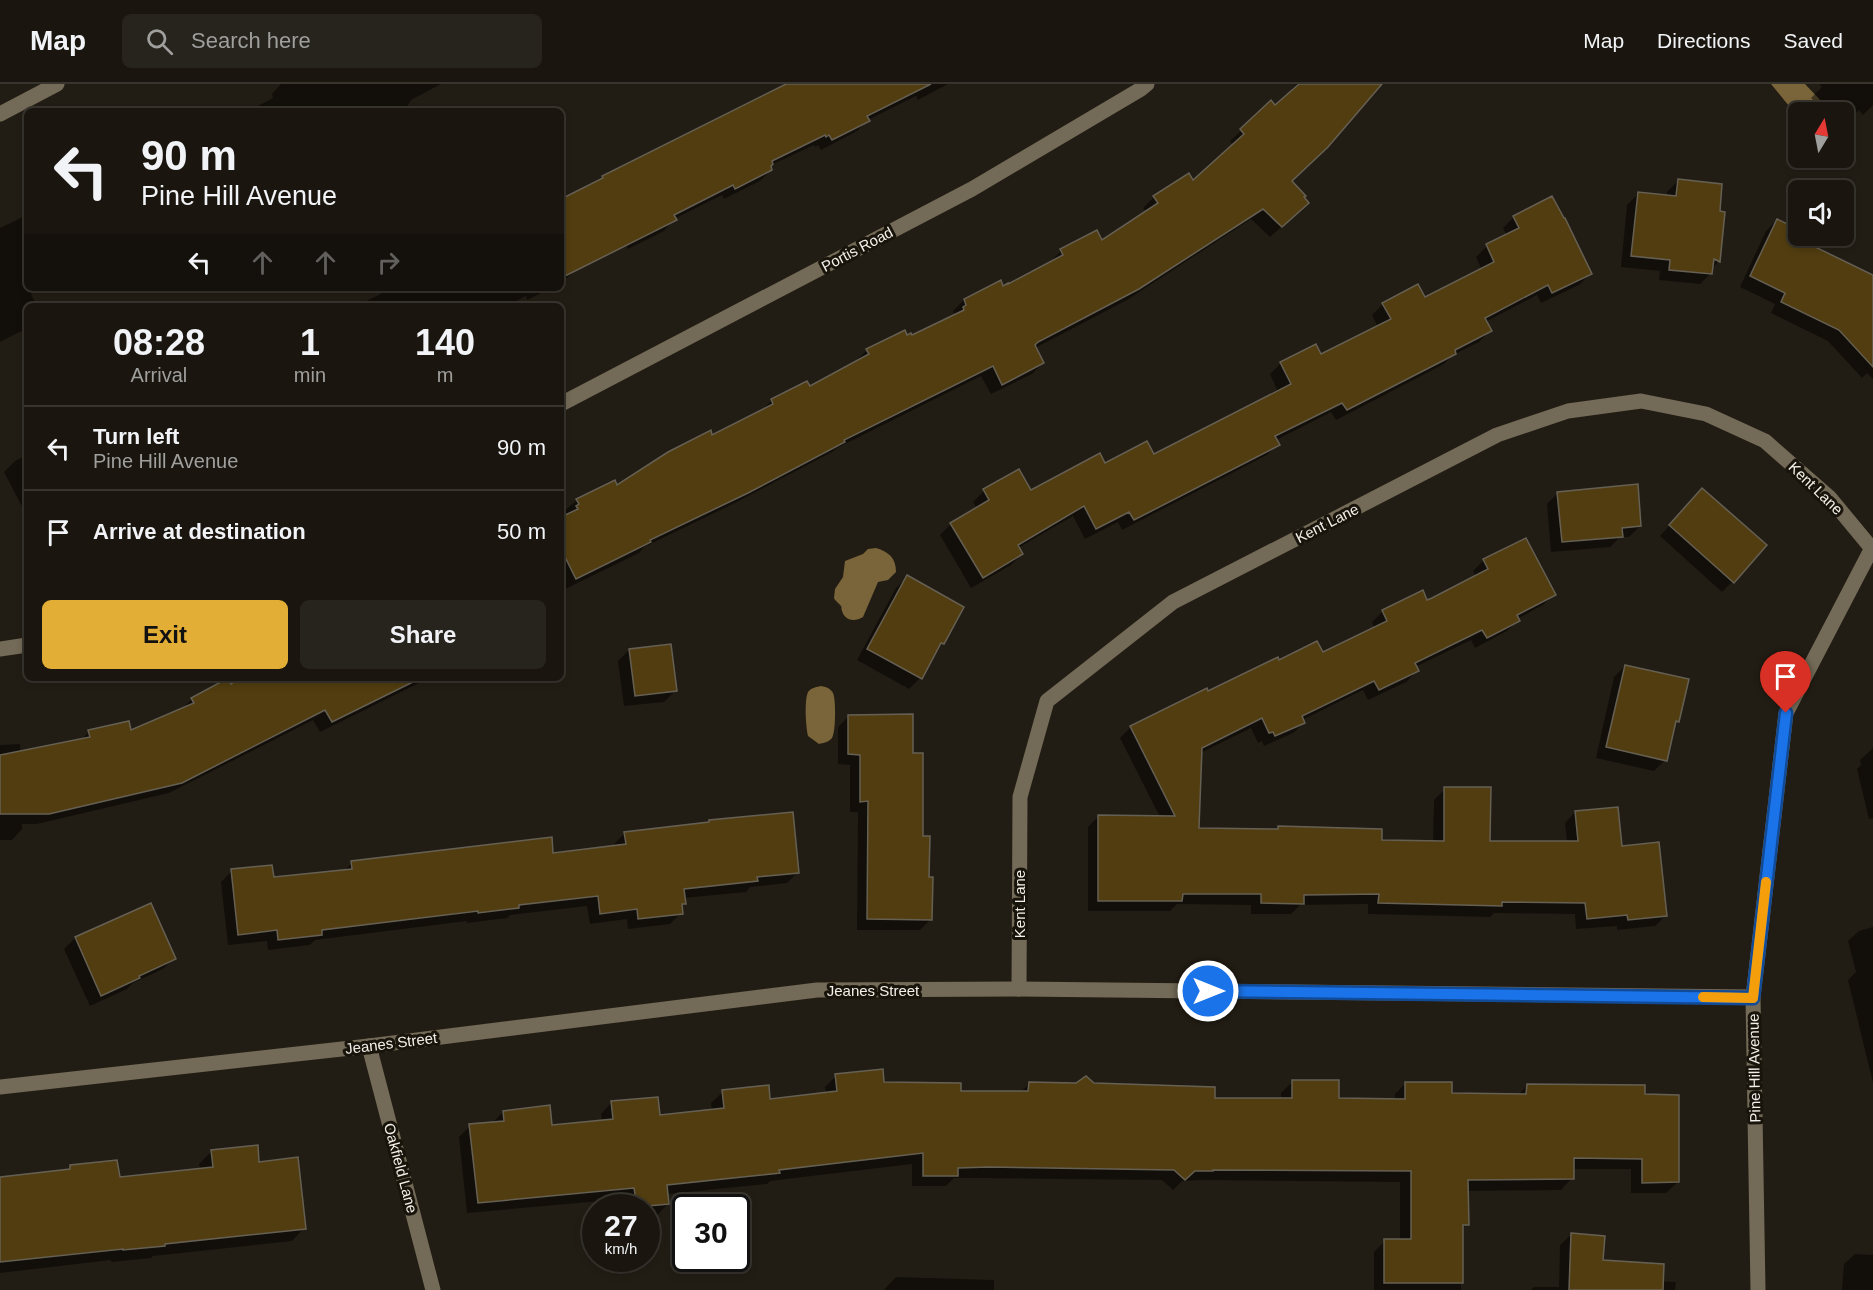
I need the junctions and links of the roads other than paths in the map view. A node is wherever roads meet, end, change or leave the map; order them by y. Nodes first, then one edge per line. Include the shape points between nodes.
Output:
1 (57, 84) edge
2 (1147, 84) edge
3 (0, 114) edge
4 (564, 402) edge
5 (1872, 548) edge
6 (24, 645) edge
7 (0, 649) edge
8 (1019, 989) junction
9 (1753, 998) junction
10 (369, 1046) junction
11 (0, 1087) edge
12 (433, 1290) edge
13 (1758, 1290) edge

1 - 3 street
2 - 4 street, Portis Road via 972,189
5 - 8 street, Kent Lane via 1830,498 1766,441 1706,414 1641,401 1568,411 1497,435 1173,602 1047,701 1020,797
5 - 9 street, Pine Hill Avenue via 1786,713
6 - 7 street
8 - 9 street, Jeanes Street
8 - 10 street, Jeanes Street via 817,990
9 - 13 street, Pine Hill Avenue
10 - 11 street, Jeanes Street
10 - 12 street, Oakfield Lane

